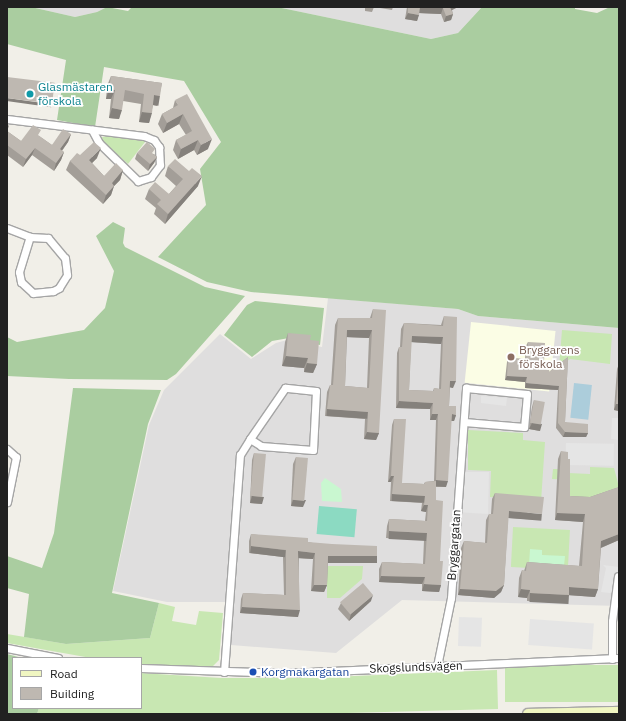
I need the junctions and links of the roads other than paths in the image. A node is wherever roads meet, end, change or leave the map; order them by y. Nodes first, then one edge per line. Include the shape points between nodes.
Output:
1 (7, 119) edge
2 (92, 130) junction
3 (7, 228) edge
4 (30, 236) junction
5 (464, 422) junction
6 (250, 439) junction
7 (7, 449) edge
8 (7, 502) edge
9 (618, 576) edge
10 (7, 648) edge
11 (53, 657) edge
12 (615, 658) edge
13 (437, 666) junction
14 (142, 668) edge
15 (224, 672) junction
16 (619, 712) edge
17 (528, 714) edge

1 - 2 street
2 - 2 street via 144,136 154,140 159,147 160,165 151,177 138,181 99,143
3 - 4 street
4 - 4 street via 48,238 65,258 67,275 59,288 53,291 33,293 20,282 19,272
5 - 5 street, Bryggargatan via 524,427 527,394 466,388
5 - 13 street, Bryggargatan via 451,598
6 - 6 street via 261,446 313,450 316,391 285,388
6 - 15 street via 240,455 238,467
7 - 8 street via 16,457
9 - 12 street via 612,621
10 - 11 street
12 - 13 street, Skogslundsvägen
13 - 15 street, Skogslundsvägen via 285,673
14 - 15 street, Skogslundsvägen
16 - 17 main road

